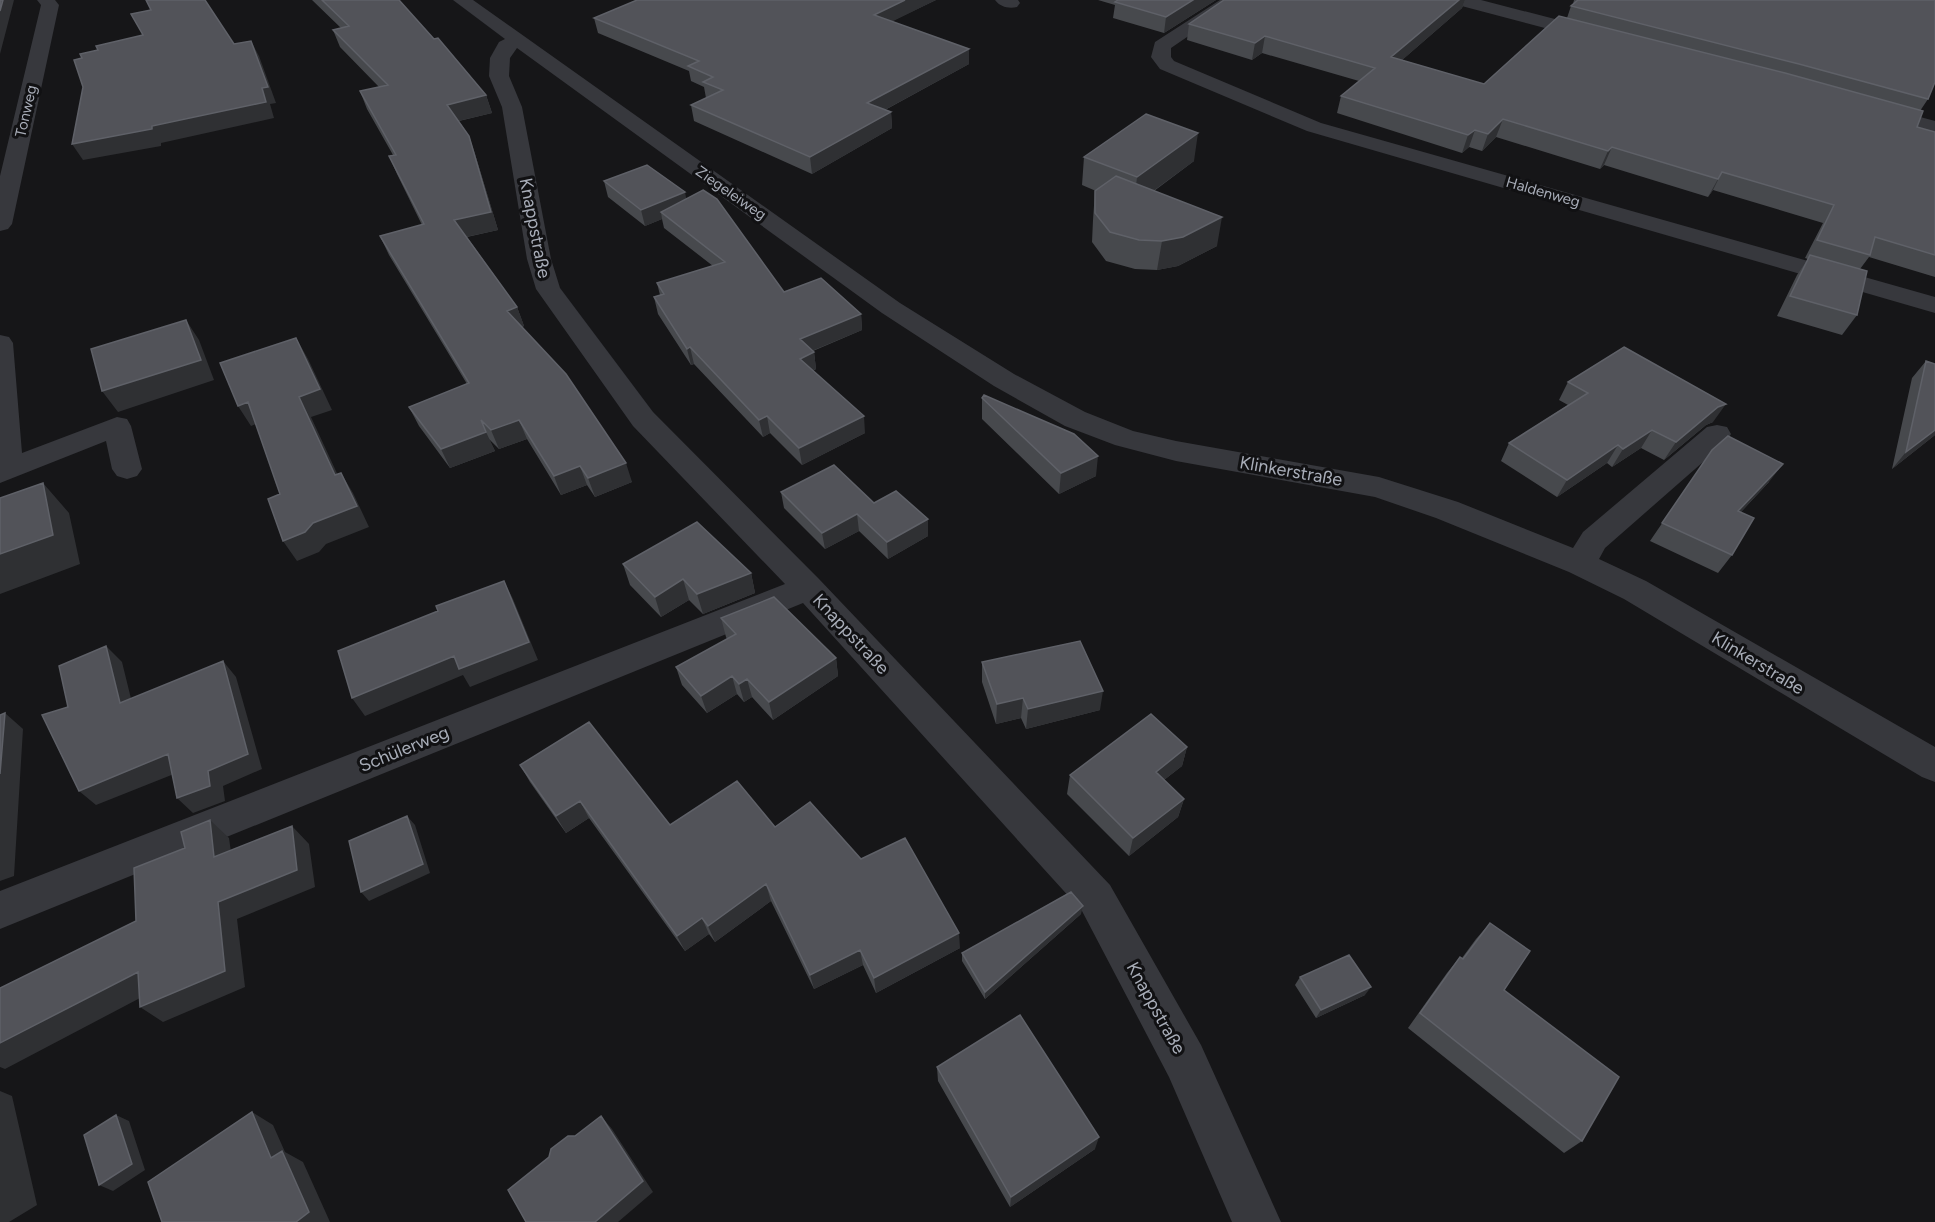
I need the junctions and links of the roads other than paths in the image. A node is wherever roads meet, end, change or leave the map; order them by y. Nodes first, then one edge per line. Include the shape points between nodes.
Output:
1 (45, 0) edge
2 (462, 0) edge
3 (1232, 0) edge
4 (1460, 0) edge
5 (1610, 39) edge
6 (517, 40) junction
7 (1861, 106) edge
8 (1935, 127) edge
9 (0, 224) edge
10 (1935, 304) edge
11 (0, 343) edge
12 (1004, 380) joint
13 (1717, 434) dead end
14 (127, 469) dead end
15 (5, 472) edge
16 (1580, 564) junction
17 (808, 588) junction
18 (1935, 766) edge
19 (0, 910) edge
20 (1257, 1222) edge

1 - 9 street, Tonweg via 50,5
2 - 6 street, Ziegeleiweg
3 - 10 street, Haldenweg via 1168,40 1162,46 1161,57 1167,65 1314,127
4 - 5 street
6 - 12 street, Ziegeleiweg via 891,308
6 - 17 street, Knappstraße via 506,46 500,58 499,76 513,107 539,260 548,289 643,418
7 - 8 street
11 - 15 street
12 - 16 street, Klinkerstraße via 1075,419 1125,438 1379,488 1447,510
13 - 16 street via 1594,540
14 - 15 street via 117,426
16 - 18 street, Klinkerstraße via 1635,590
17 - 19 street, Schülerweg
17 - 20 street, Knappstraße via 1096,898 1185,1061

